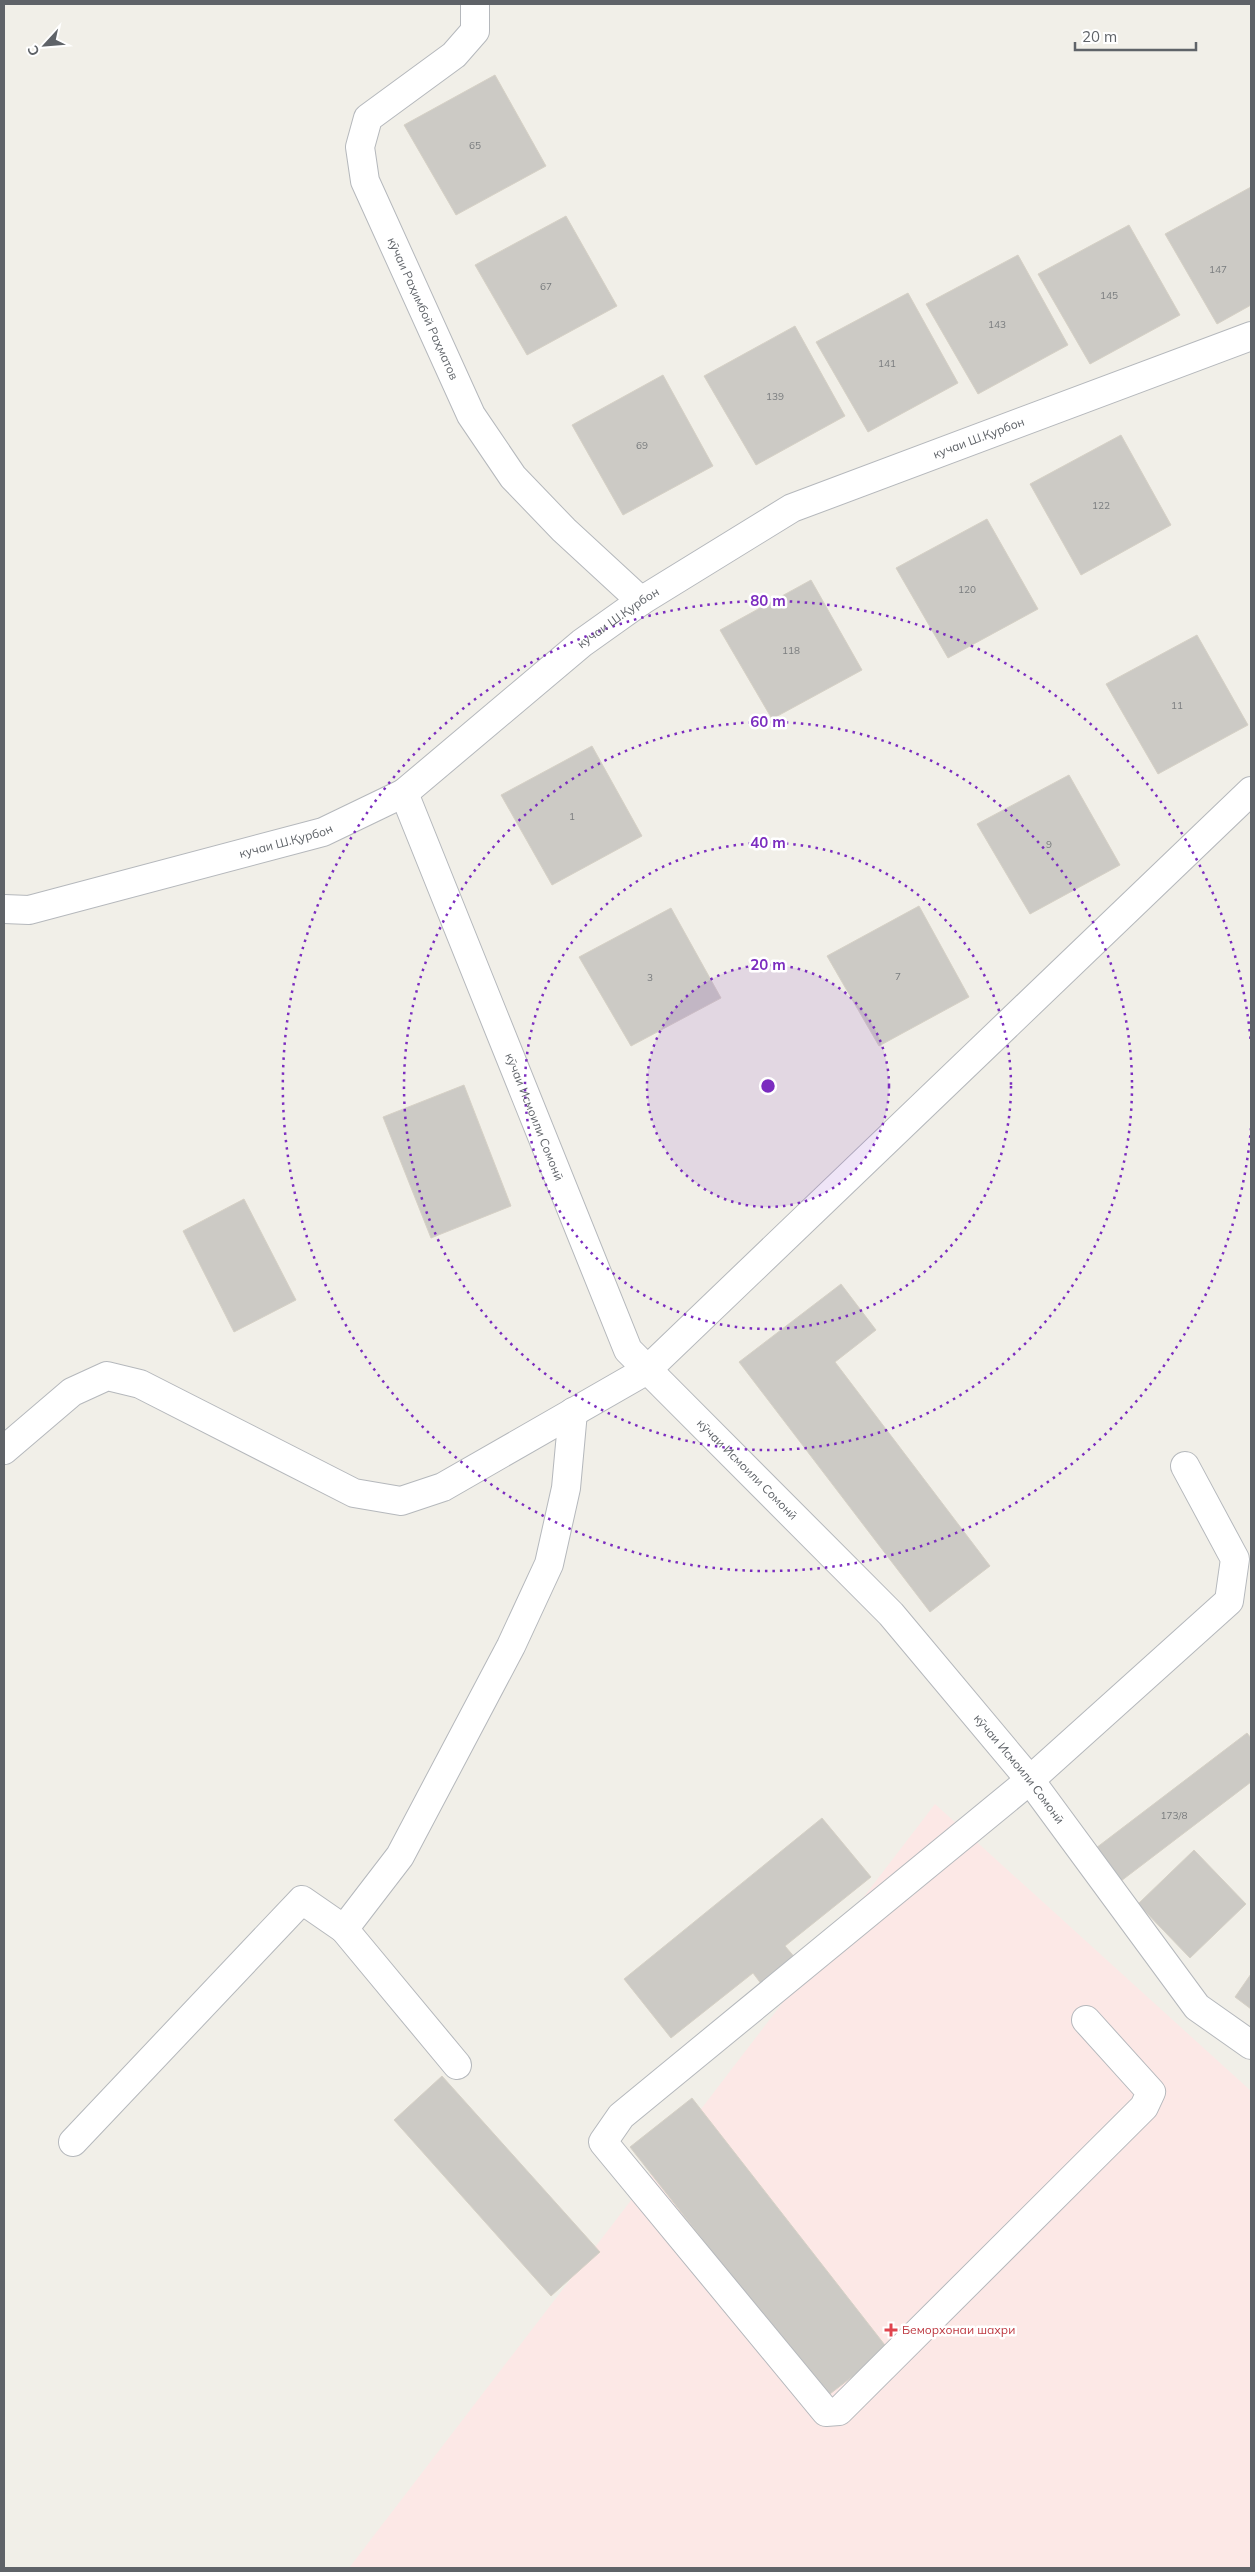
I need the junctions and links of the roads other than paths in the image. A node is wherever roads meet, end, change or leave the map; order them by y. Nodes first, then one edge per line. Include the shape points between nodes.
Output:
1 (475, 4) edge
2 (1251, 336) edge
3 (641, 601) junction
4 (1251, 791) edge
5 (404, 793) junction
6 (4, 909) edge
7 (647, 1370) junction
8 (573, 1412) junction
9 (4, 1450) edge
10 (1185, 1466) dead end
11 (1030, 1780) junction
12 (344, 1930) junction
13 (1086, 2020) dead end
14 (1251, 2045) edge
15 (457, 2065) dead end
16 (73, 2142) dead end

1 - 3 street, кӯчаи Раҳимбой Раҳматов via 475,31 454,55 368,118 360,147 365,181 477,422 513,477 564,530
2 - 3 street, кучаи Ш.Қурбон via 792,508
3 - 5 street, кучаи Ш.Қурбон via 582,643
4 - 7 street
5 - 6 street, кучаи Ш.Қурбон via 323,832 29,910
5 - 7 street, кӯчаи Исмоили Сомонӣ via 628,1350
7 - 8 street
7 - 11 street, кӯчаи Исмоили Сомонӣ via 891,1614
8 - 9 street via 443,1487 401,1500 354,1493 140,1384 107,1376 72,1392
8 - 12 street via 566,1488 550,1564 511,1646 400,1856
10 - 11 street via 1235,1559 1229,1601
11 - 13 street via 621,2116 603,2142 826,2412 839,2411 1144,2107 1151,2092
11 - 14 street, кӯчаи Исмоили Сомонӣ via 1197,2007
12 - 15 street
12 - 16 street via 302,1900

